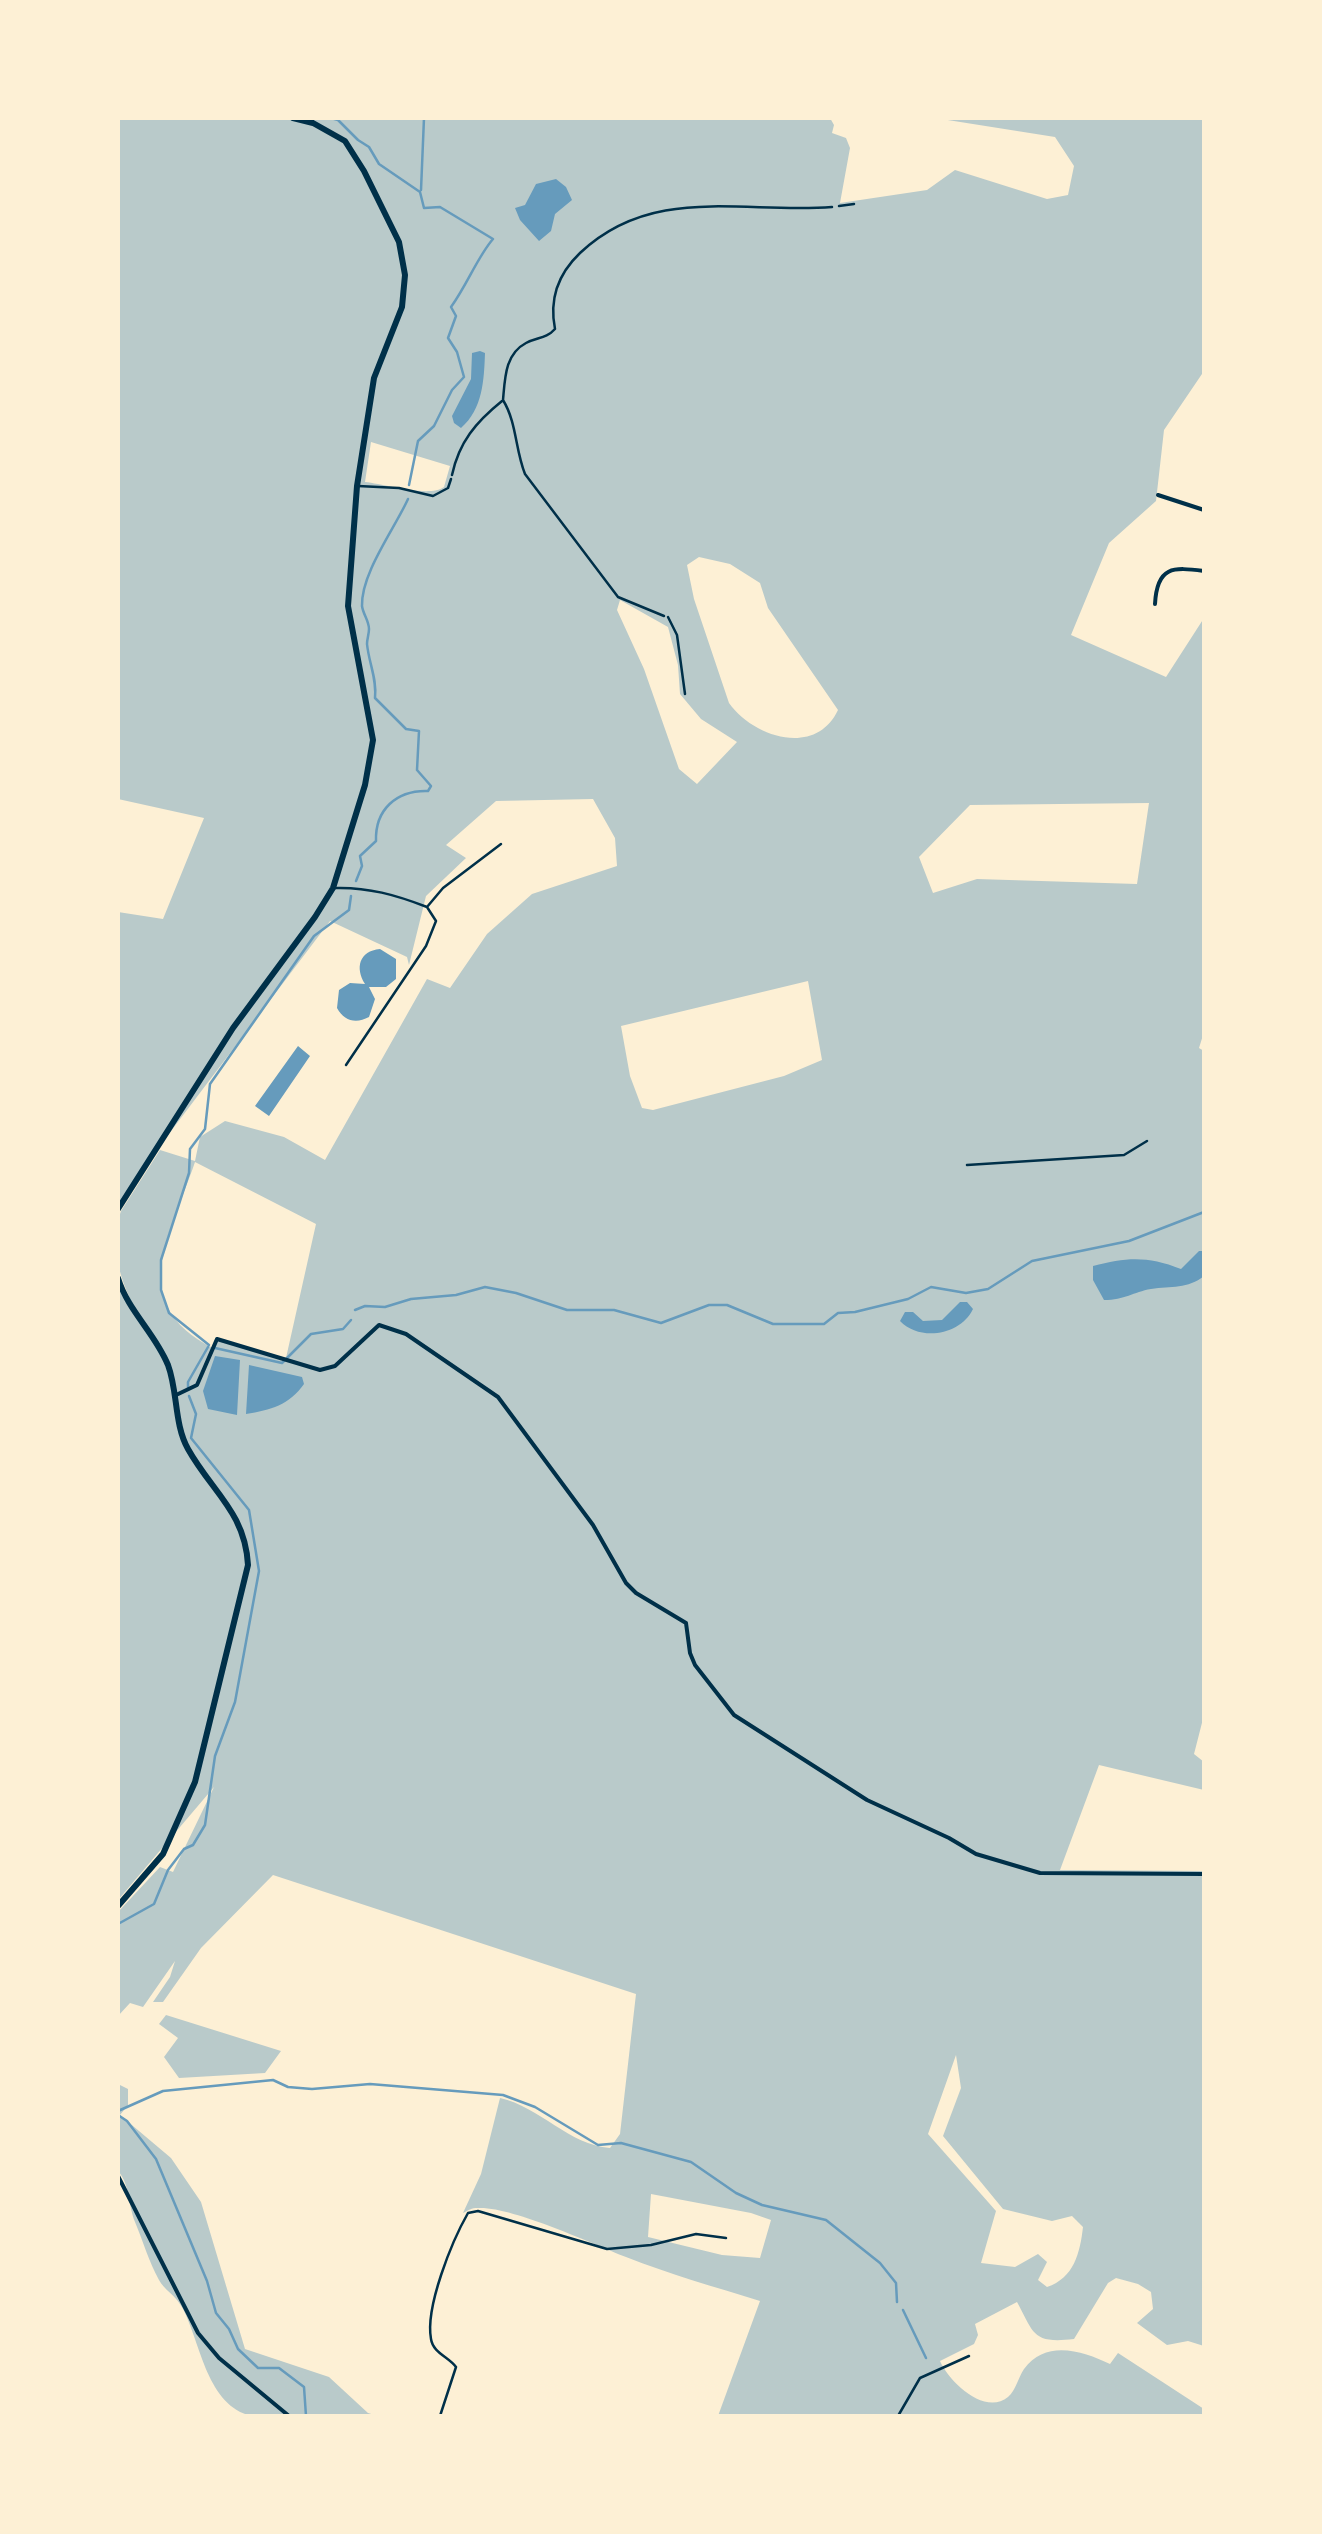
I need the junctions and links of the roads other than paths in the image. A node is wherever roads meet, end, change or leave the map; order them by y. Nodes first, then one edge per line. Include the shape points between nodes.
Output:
1 (293, 118) edge
2 (854, 204) dead end
3 (839, 206) road end
4 (451, 479) road end
5 (357, 486) junction
6 (1158, 496) dead end
7 (1204, 510) edge
8 (1204, 571) edge
9 (1155, 604) dead end
10 (668, 617) road end
11 (685, 694) dead end
12 (502, 844) dead end
13 (333, 888) junction
14 (427, 907) junction
15 (346, 1065) dead end
16 (118, 1209) edge
17 (118, 1278) edge
18 (174, 1396) junction
19 (1204, 1874) edge
20 (118, 1906) edge
21 (118, 2176) edge
22 (969, 2356) dead end
23 (289, 2416) edge
24 (898, 2416) edge

1 - 5 main road via 345,140 399,242 406,275 402,307 374,378
2 - 3 lane
4 - 5 lane via 432,496
5 - 13 main road via 348,606 373,740
6 - 7 street
8 - 9 street via 1176,567 1166,573
10 - 11 lane
12 - 14 lane
13 - 14 lane via 359,887
13 - 16 main road via 233,1028
14 - 15 lane via 436,921 426,946
17 - 18 main road via 169,1368
18 - 19 street via 194,1389 217,1339 320,1370 383,1324 498,1397 626,1583 686,1623 695,1665 734,1715 867,1800 976,1854 1040,1872
18 - 20 main road via 183,1438 238,1518 248,1565 194,1782 163,1854
21 - 23 street via 198,2333
22 - 24 lane via 920,2378

